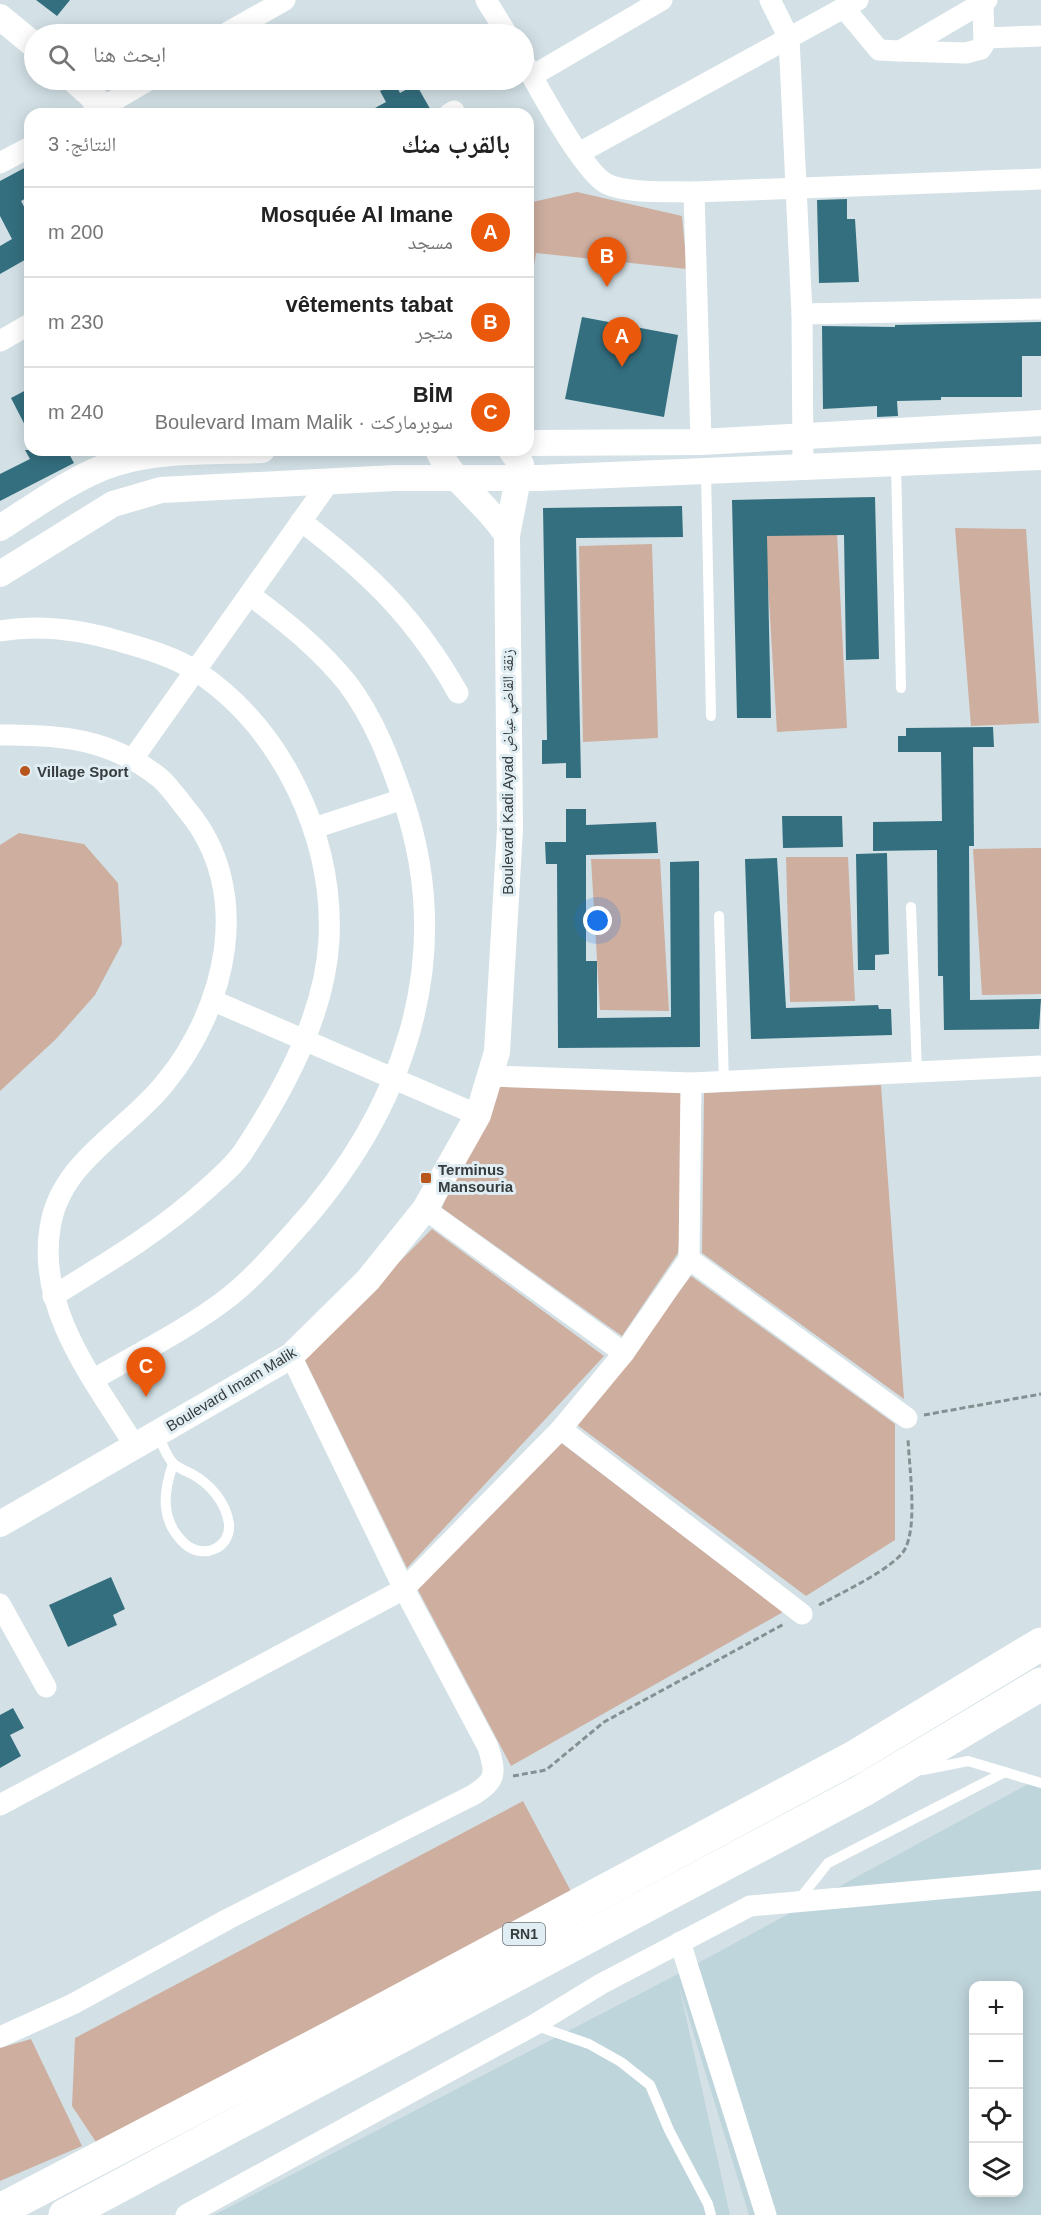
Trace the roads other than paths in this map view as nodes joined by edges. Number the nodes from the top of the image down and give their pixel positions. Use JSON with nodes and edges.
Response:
{"nodes":[{"id":1,"x":285,"y":0,"type":"edge"},
{"id":2,"x":486,"y":0,"type":"edge"},
{"id":3,"x":662,"y":0,"type":"edge"},
{"id":4,"x":770,"y":0,"type":"edge"},
{"id":5,"x":985,"y":1,"type":"edge"},
{"id":6,"x":851,"y":4,"type":"edge"},
{"id":7,"x":0,"y":17,"type":"edge"},
{"id":8,"x":243,"y":24,"type":"edge"},
{"id":9,"x":501,"y":24,"type":"edge"},
{"id":10,"x":1041,"y":36,"type":"edge"},
{"id":11,"x":24,"y":37,"type":"edge"},
{"id":12,"x":789,"y":38,"type":"junction"},
{"id":13,"x":984,"y":38,"type":"junction"},
{"id":14,"x":900,"y":51,"type":"junction"},
{"id":15,"x":534,"y":66,"type":"edge"},
{"id":16,"x":534,"y":79,"type":"edge"},
{"id":17,"x":83,"y":90,"type":"edge"},
{"id":18,"x":134,"y":90,"type":"edge"},
{"id":19,"x":98,"y":108,"type":"edge"},
{"id":20,"x":108,"y":108,"type":"edge"},
{"id":21,"x":24,"y":150,"type":"edge"},
{"id":22,"x":579,"y":153,"type":"junction"},
{"id":23,"x":0,"y":164,"type":"edge"},
{"id":24,"x":1041,"y":179,"type":"edge"},
{"id":25,"x":798,"y":190,"type":"junction"},
{"id":26,"x":694,"y":192,"type":"junction"},
{"id":27,"x":1041,"y":309,"type":"edge"},
{"id":28,"x":802,"y":314,"type":"junction"},
{"id":29,"x":24,"y":327,"type":"edge"},
{"id":30,"x":0,"y":341,"type":"edge"},
{"id":31,"x":1041,"y":423,"type":"edge"},
{"id":32,"x":802,"y":436,"type":"junction"},
{"id":33,"x":701,"y":442,"type":"junction"},
{"id":34,"x":534,"y":443,"type":"edge"},
{"id":35,"x":150,"y":456,"type":"edge"},
{"id":36,"x":442,"y":456,"type":"edge"},
{"id":37,"x":516,"y":456,"type":"edge"},
{"id":38,"x":1041,"y":457,"type":"edge"},
{"id":39,"x":896,"y":463,"type":"junction"},
{"id":40,"x":803,"y":467,"type":"junction"},
{"id":41,"x":706,"y":472,"type":"junction"},
{"id":42,"x":458,"y":478,"type":"junction"},
{"id":43,"x":518,"y":479,"type":"junction"},
{"id":44,"x":329,"y":482,"type":"junction"},
{"id":45,"x":302,"y":521,"type":"junction"},
{"id":46,"x":0,"y":528,"type":"edge"},
{"id":47,"x":507,"y":535,"type":"junction"},
{"id":48,"x":0,"y":574,"type":"edge"},
{"id":49,"x":250,"y":595,"type":"junction"},
{"id":50,"x":0,"y":631,"type":"edge"},
{"id":51,"x":195,"y":671,"type":"junction"},
{"id":52,"x":901,"y":688,"type":"dead end"},
{"id":53,"x":458,"y":693,"type":"dead end"},
{"id":54,"x":711,"y":716,"type":"dead end"},
{"id":55,"x":0,"y":735,"type":"edge"},
{"id":56,"x":132,"y":760,"type":"junction"},
{"id":57,"x":403,"y":799,"type":"junction"},
{"id":58,"x":314,"y":828,"type":"junction"},
{"id":59,"x":911,"y":907,"type":"dead end"},
{"id":60,"x":719,"y":916,"type":"dead end"},
{"id":61,"x":214,"y":1000,"type":"junction"},
{"id":62,"x":304,"y":1041,"type":"junction"},
{"id":63,"x":1041,"y":1066,"type":"edge"},
{"id":64,"x":917,"y":1072,"type":"junction"},
{"id":65,"x":490,"y":1076,"type":"junction"},
{"id":66,"x":394,"y":1081,"type":"junction"},
{"id":67,"x":724,"y":1082,"type":"junction"},
{"id":68,"x":692,"y":1083,"type":"junction"},
{"id":69,"x":478,"y":1115,"type":"junction"},
{"id":70,"x":424,"y":1209,"type":"junction"},
{"id":71,"x":689,"y":1260,"type":"junction"},
{"id":72,"x":53,"y":1296,"type":"junction"},
{"id":73,"x":624,"y":1353,"type":"junction"},
{"id":74,"x":291,"y":1356,"type":"junction"},
{"id":75,"x":94,"y":1379,"type":"junction"},
{"id":76,"x":907,"y":1418,"type":"dead end"},
{"id":77,"x":561,"y":1429,"type":"junction"},
{"id":78,"x":146,"y":1440,"type":"junction"},
{"id":79,"x":173,"y":1464,"type":"junction"},
{"id":80,"x":0,"y":1524,"type":"edge"},
{"id":81,"x":404,"y":1589,"type":"junction"},
{"id":82,"x":0,"y":1604,"type":"edge"},
{"id":83,"x":802,"y":1614,"type":"dead end"},
{"id":84,"x":1041,"y":1644,"type":"edge"},
{"id":85,"x":1041,"y":1684,"type":"edge"},
{"id":86,"x":46,"y":1687,"type":"dead end"},
{"id":87,"x":1005,"y":1772,"type":"junction"},
{"id":88,"x":1041,"y":1783,"type":"edge"},
{"id":89,"x":873,"y":1784,"type":"junction"},
{"id":90,"x":0,"y":1805,"type":"edge"},
{"id":91,"x":1041,"y":1880,"type":"edge"},
{"id":92,"x":796,"y":1902,"type":"junction"},
{"id":93,"x":680,"y":1942,"type":"junction"},
{"id":94,"x":534,"y":2025,"type":"junction"},
{"id":95,"x":3,"y":2029,"type":"edge"},
{"id":96,"x":111,"y":2152,"type":"junction"},
{"id":97,"x":0,"y":2189,"type":"edge"},
{"id":98,"x":0,"y":2210,"type":"edge"},
{"id":99,"x":70,"y":2214,"type":"edge"},
{"id":100,"x":186,"y":2215,"type":"edge"},
{"id":101,"x":711,"y":2215,"type":"edge"},
{"id":102,"x":766,"y":2215,"type":"edge"}],
"edges":[{"from":1,"to":8,"type":"street"},
{"from":2,"to":9,"type":"street"},
{"from":3,"to":15,"type":"street"},
{"from":4,"to":12,"type":"street"},
{"from":5,"to":13,"type":"street"},
{"from":5,"to":14,"type":"street"},
{"from":6,"to":12,"type":"street"},
{"from":6,"to":14,"type":"street"},
{"from":7,"to":11,"type":"street"},
{"from":10,"to":13,"type":"street"},
{"from":12,"to":22,"type":"street"},
{"from":12,"to":25,"type":"street"},
{"from":13,"to":14,"type":"street"},
{"from":16,"to":22,"type":"street"},
{"from":17,"to":19,"type":"street"},
{"from":18,"to":20,"type":"street"},
{"from":21,"to":23,"type":"street"},
{"from":22,"to":26,"type":"street"},
{"from":24,"to":25,"type":"street"},
{"from":25,"to":26,"type":"street"},
{"from":25,"to":28,"type":"street"},
{"from":26,"to":33,"type":"street"},
{"from":27,"to":28,"type":"street"},
{"from":28,"to":32,"type":"street"},
{"from":29,"to":30,"type":"street"},
{"from":31,"to":32,"type":"street"},
{"from":32,"to":33,"type":"street"},
{"from":32,"to":40,"type":"street"},
{"from":33,"to":34,"type":"street"},
{"from":35,"to":46,"type":"street"},
{"from":36,"to":42,"type":"street"},
{"from":37,"to":43,"type":"street"},
{"from":38,"to":39,"type":"street"},
{"from":39,"to":40,"type":"street"},
{"from":39,"to":52,"type":"lane"},
{"from":40,"to":41,"type":"street"},
{"from":41,"to":43,"type":"street"},
{"from":41,"to":54,"type":"lane"},
{"from":42,"to":43,"type":"street"},
{"from":42,"to":44,"type":"street"},
{"from":42,"to":47,"type":"street"},
{"from":43,"to":47,"type":"street","name":"Boulevard Kadi Ayad زنقة القاضي عياض"},
{"from":44,"to":45,"type":"street"},
{"from":44,"to":48,"type":"street"},
{"from":45,"to":49,"type":"street"},
{"from":45,"to":53,"type":"street"},
{"from":47,"to":65,"type":"street","name":"Boulevard Kadi Ayad زنقة القاضي عياض"},
{"from":49,"to":51,"type":"street"},
{"from":49,"to":57,"type":"street"},
{"from":50,"to":51,"type":"street"},
{"from":51,"to":56,"type":"street"},
{"from":51,"to":58,"type":"street"},
{"from":55,"to":56,"type":"street"},
{"from":56,"to":61,"type":"street"},
{"from":57,"to":58,"type":"street"},
{"from":57,"to":66,"type":"street"},
{"from":58,"to":62,"type":"street"},
{"from":59,"to":64,"type":"lane"},
{"from":60,"to":67,"type":"lane"},
{"from":61,"to":62,"type":"street"},
{"from":61,"to":72,"type":"street"},
{"from":62,"to":66,"type":"street"},
{"from":62,"to":72,"type":"street"},
{"from":63,"to":64,"type":"street"},
{"from":64,"to":67,"type":"street"},
{"from":65,"to":68,"type":"street"},
{"from":65,"to":69,"type":"street","name":"Boulevard Kadi Ayad زنقة القاضي عياض"},
{"from":66,"to":69,"type":"street"},
{"from":66,"to":75,"type":"street"},
{"from":67,"to":68,"type":"street"},
{"from":68,"to":71,"type":"street"},
{"from":69,"to":70,"type":"street","name":"Boulevard Imam Malik"},
{"from":70,"to":73,"type":"street"},
{"from":70,"to":74,"type":"street","name":"Boulevard Imam Malik"},
{"from":71,"to":73,"type":"street"},
{"from":71,"to":76,"type":"street"},
{"from":72,"to":75,"type":"street"},
{"from":73,"to":77,"type":"street"},
{"from":74,"to":78,"type":"street","name":"Boulevard Imam Malik"},
{"from":74,"to":81,"type":"street"},
{"from":75,"to":78,"type":"street"},
{"from":77,"to":81,"type":"street"},
{"from":77,"to":83,"type":"street"},
{"from":78,"to":79,"type":"lane"},
{"from":78,"to":80,"type":"street","name":"Boulevard Imam Malik"},
{"from":79,"to":79,"type":"lane"},
{"from":81,"to":90,"type":"street"},
{"from":81,"to":95,"type":"street"},
{"from":82,"to":86,"type":"street"},
{"from":84,"to":96,"type":"highway","number":"RN1"},
{"from":85,"to":89,"type":"highway","number":"RN1"},
{"from":87,"to":88,"type":"lane"},
{"from":87,"to":89,"type":"lane"},
{"from":87,"to":92,"type":"lane"},
{"from":89,"to":99,"type":"highway","number":"RN1"},
{"from":91,"to":92,"type":"street"},
{"from":92,"to":93,"type":"street"},
{"from":93,"to":94,"type":"street"},
{"from":93,"to":102,"type":"street"},
{"from":94,"to":100,"type":"street"},
{"from":94,"to":101,"type":"lane"},
{"from":96,"to":97,"type":"highway"},
{"from":96,"to":98,"type":"highway","number":"RN1"}]}
